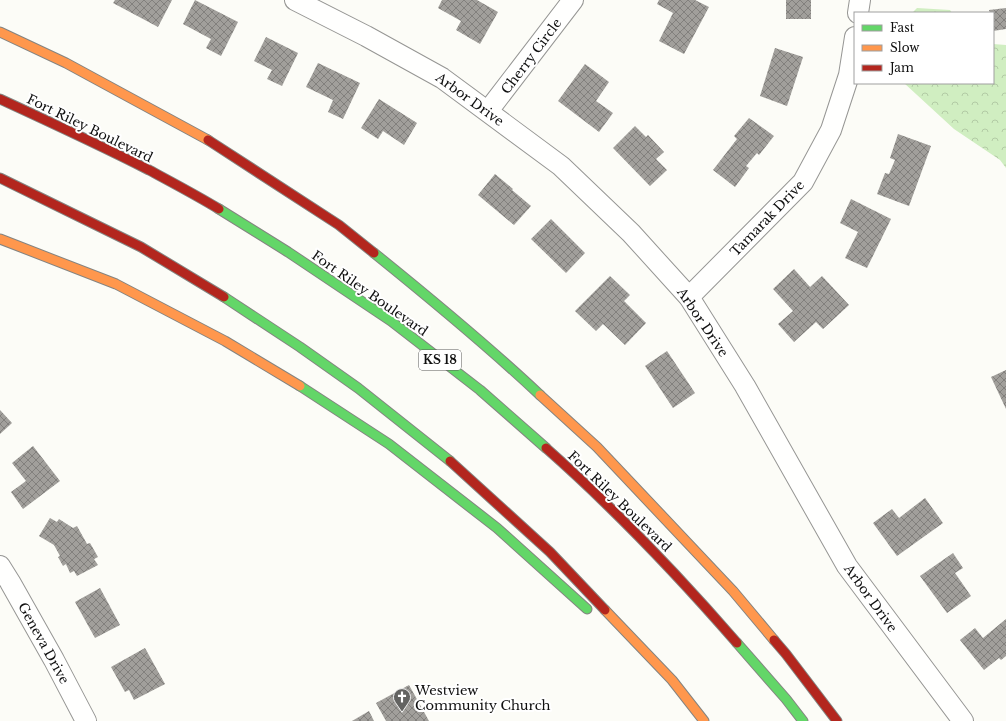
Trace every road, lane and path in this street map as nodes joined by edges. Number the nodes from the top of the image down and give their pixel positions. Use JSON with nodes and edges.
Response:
{"nodes":[{"id":1,"x":295,"y":0,"type":"edge"},
{"id":2,"x":573,"y":0,"type":"edge"},
{"id":3,"x":860,"y":0,"type":"edge"},
{"id":4,"x":858,"y":12,"type":"edge"},
{"id":5,"x":0,"y":32,"type":"edge"},
{"id":6,"x":854,"y":43,"type":"edge"},
{"id":7,"x":0,"y":99,"type":"edge"},
{"id":8,"x":488,"y":111,"type":"junction"},
{"id":9,"x":0,"y":178,"type":"edge"},
{"id":10,"x":0,"y":239,"type":"edge"},
{"id":11,"x":689,"y":297,"type":"junction"},
{"id":12,"x":0,"y":566,"type":"edge"},
{"id":13,"x":593,"y":614,"type":"dead end"},
{"id":14,"x":612,"y":630,"type":"dead end"},
{"id":15,"x":672,"y":680,"type":"junction"},
{"id":16,"x":86,"y":721,"type":"edge"},
{"id":17,"x":704,"y":721,"type":"edge"},
{"id":18,"x":803,"y":721,"type":"edge"},
{"id":19,"x":837,"y":721,"type":"edge"},
{"id":20,"x":963,"y":721,"type":"edge"}],
"edges":[{"from":1,"to":8,"type":"street","name":"Arbor Drive"},
{"from":2,"to":8,"type":"street","name":"Cherry Circle"},
{"from":3,"to":4,"type":"street"},
{"from":5,"to":19,"type":"highway"},
{"from":6,"to":11,"type":"street","name":"Tamarak Drive"},
{"from":7,"to":18,"type":"highway","name":"Fort Riley Boulevard","number":"KS 18"},
{"from":8,"to":11,"type":"street","name":"Arbor Drive"},
{"from":9,"to":15,"type":"highway"},
{"from":10,"to":13,"type":"highway"},
{"from":11,"to":20,"type":"street","name":"Arbor Drive"},
{"from":12,"to":16,"type":"street","name":"Geneva Drive"},
{"from":14,"to":15,"type":"highway"},
{"from":15,"to":17,"type":"highway"}]}
